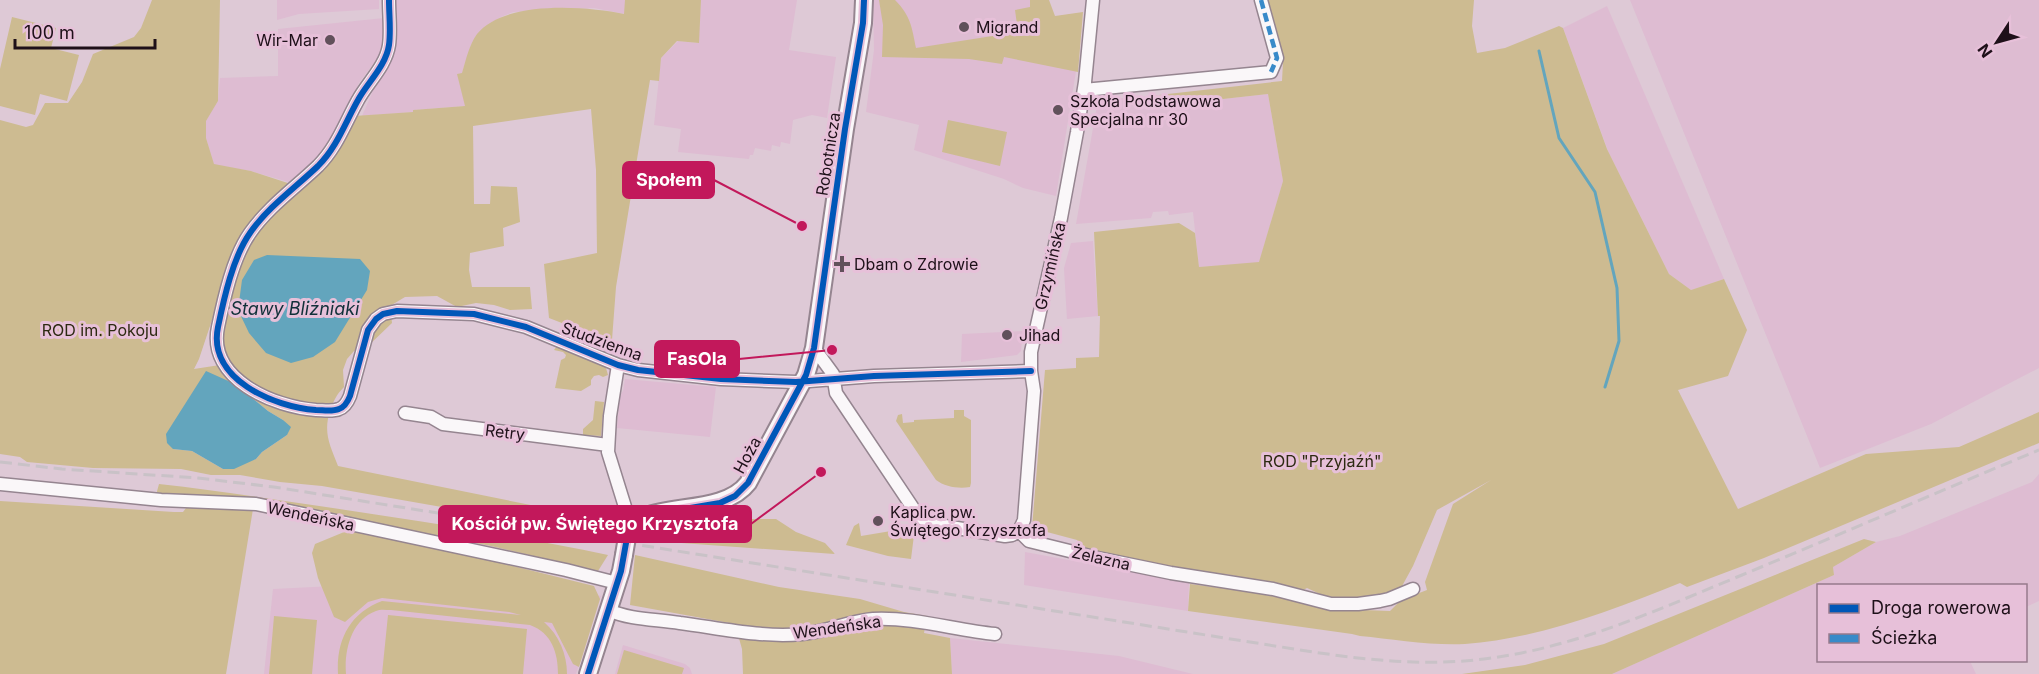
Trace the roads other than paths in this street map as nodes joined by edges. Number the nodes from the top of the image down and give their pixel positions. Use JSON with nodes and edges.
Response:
{"nodes":[{"id":1,"x":388,"y":0,"type":"edge"},
{"id":2,"x":864,"y":0,"type":"edge"},
{"id":3,"x":1093,"y":0,"type":"edge"},
{"id":4,"x":1262,"y":0,"type":"edge"},
{"id":5,"x":1084,"y":90,"type":"junction"},
{"id":6,"x":814,"y":348,"type":"junction"},
{"id":7,"x":618,"y":365,"type":"junction"},
{"id":8,"x":1031,"y":371,"type":"junction"},
{"id":9,"x":834,"y":379,"type":"junction"},
{"id":10,"x":803,"y":382,"type":"junction"},
{"id":11,"x":405,"y":413,"type":"dead end"},
{"id":12,"x":608,"y":445,"type":"junction"},
{"id":13,"x":0,"y":484,"type":"edge"},
{"id":14,"x":634,"y":522,"type":"junction"},
{"id":15,"x":1019,"y":531,"type":"junction"},
{"id":16,"x":617,"y":583,"type":"junction"},
{"id":17,"x":1413,"y":589,"type":"dead end"},
{"id":18,"x":608,"y":610,"type":"junction"},
{"id":19,"x":995,"y":634,"type":"dead end"},
{"id":20,"x":588,"y":674,"type":"edge"}],
"edges":[{"from":1,"to":7,"type":"street","name":"Studzienna"},
{"from":2,"to":6,"type":"street","name":"Robotnicza"},
{"from":3,"to":5,"type":"street","name":"Grzymińska"},
{"from":4,"to":5,"type":"street"},
{"from":5,"to":8,"type":"street","name":"Grzymińska"},
{"from":6,"to":9,"type":"street"},
{"from":6,"to":10,"type":"street","name":"Robotnicza"},
{"from":7,"to":10,"type":"street","name":"Studzienna"},
{"from":7,"to":12,"type":"street"},
{"from":8,"to":9,"type":"street","name":"Studzienna"},
{"from":8,"to":15,"type":"street","name":"Grzymińska"},
{"from":9,"to":10,"type":"street","name":"Studzienna"},
{"from":9,"to":15,"type":"street"},
{"from":10,"to":14,"type":"street","name":"Hoża"},
{"from":11,"to":12,"type":"street","name":"Retry"},
{"from":12,"to":14,"type":"street"},
{"from":13,"to":16,"type":"street","name":"Wendeńska"},
{"from":14,"to":16,"type":"street","bridge":true},
{"from":15,"to":17,"type":"street","name":"Żelazna"},
{"from":16,"to":18,"type":"street"},
{"from":18,"to":19,"type":"street","name":"Wendeńska"},
{"from":18,"to":20,"type":"street"}]}
